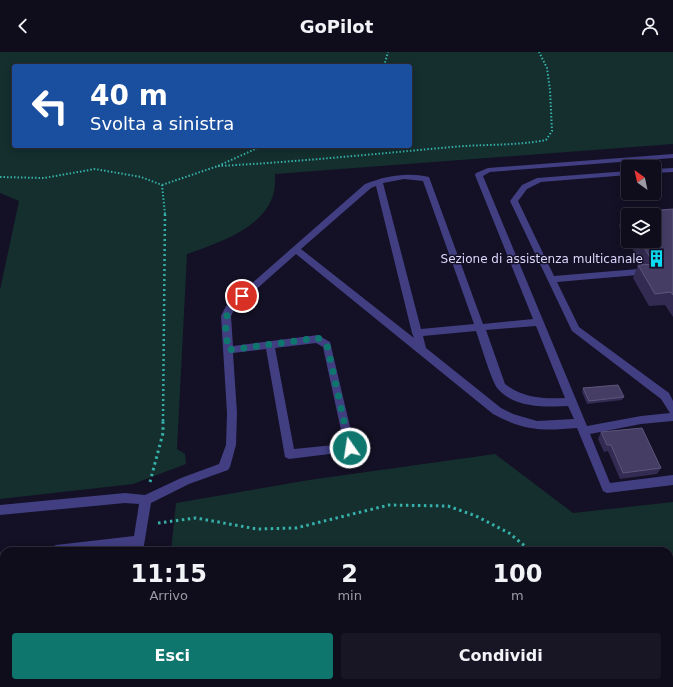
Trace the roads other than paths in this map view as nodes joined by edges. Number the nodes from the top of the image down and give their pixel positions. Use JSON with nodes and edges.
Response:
{"nodes":[{"id":1,"x":673,"y":156,"type":"edge"},
{"id":2,"x":661,"y":171,"type":"edge"},
{"id":3,"x":672,"y":171,"type":"edge"},
{"id":4,"x":621,"y":174,"type":"edge"},
{"id":5,"x":379,"y":181,"type":"junction"},
{"id":6,"x":296,"y":249,"type":"junction"},
{"id":7,"x":638,"y":272,"type":"edge"},
{"id":8,"x":552,"y":280,"type":"junction"},
{"id":9,"x":539,"y":322,"type":"junction"},
{"id":10,"x":480,"y":327,"type":"junction"},
{"id":11,"x":417,"y":333,"type":"junction"},
{"id":12,"x":270,"y":345,"type":"junction"},
{"id":13,"x":420,"y":349,"type":"junction"},
{"id":14,"x":228,"y":350,"type":"junction"},
{"id":15,"x":572,"y":402,"type":"junction"},
{"id":16,"x":673,"y":410,"type":"edge"},
{"id":17,"x":673,"y":416,"type":"edge"},
{"id":18,"x":582,"y":427,"type":"junction"},
{"id":19,"x":673,"y":480,"type":"edge"},
{"id":20,"x":146,"y":500,"type":"junction"},
{"id":21,"x":0,"y":510,"type":"edge"},
{"id":22,"x":138,"y":546,"type":"edge"},
{"id":23,"x":122,"y":547,"type":"edge"}],
"edges":[{"from":1,"to":9,"type":"street"},
{"from":2,"to":3,"type":"street"},
{"from":4,"to":8,"type":"street"},
{"from":5,"to":6,"type":"street"},
{"from":5,"to":10,"type":"street"},
{"from":5,"to":11,"type":"street"},
{"from":6,"to":13,"type":"street"},
{"from":6,"to":14,"type":"street"},
{"from":7,"to":8,"type":"street"},
{"from":8,"to":16,"type":"street"},
{"from":9,"to":10,"type":"street"},
{"from":9,"to":15,"type":"street"},
{"from":10,"to":11,"type":"street"},
{"from":10,"to":15,"type":"street"},
{"from":11,"to":13,"type":"street"},
{"from":12,"to":12,"type":"street"},
{"from":12,"to":14,"type":"street"},
{"from":13,"to":18,"type":"street"},
{"from":14,"to":20,"type":"street"},
{"from":15,"to":18,"type":"street"},
{"from":17,"to":18,"type":"street"},
{"from":18,"to":19,"type":"street"},
{"from":20,"to":21,"type":"street"},
{"from":20,"to":22,"type":"street"},
{"from":22,"to":23,"type":"street"}]}
